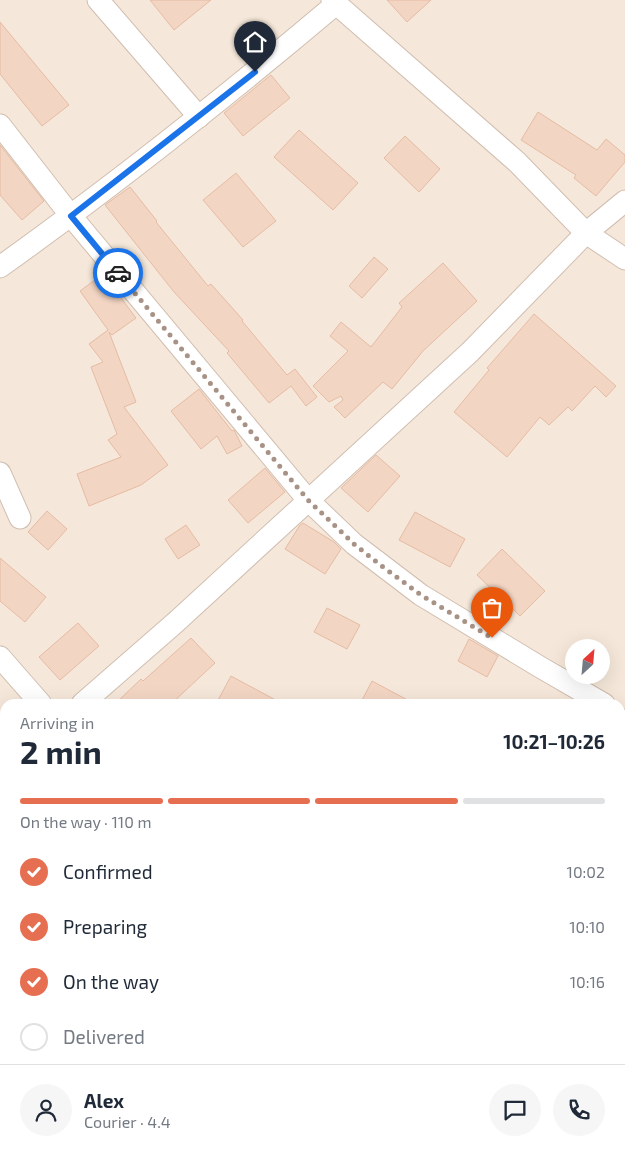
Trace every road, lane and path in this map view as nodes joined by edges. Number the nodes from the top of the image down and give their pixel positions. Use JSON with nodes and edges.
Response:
{"nodes":[{"id":1,"x":98,"y":0,"type":"edge"},
{"id":2,"x":334,"y":2,"type":"edge"},
{"id":3,"x":199,"y":117,"type":"junction"},
{"id":4,"x":0,"y":125,"type":"edge"},
{"id":5,"x":625,"y":201,"type":"edge"},
{"id":6,"x":71,"y":216,"type":"junction"},
{"id":7,"x":586,"y":233,"type":"junction"},
{"id":8,"x":625,"y":259,"type":"edge"},
{"id":9,"x":0,"y":267,"type":"edge"},
{"id":10,"x":0,"y":473,"type":"edge"},
{"id":11,"x":308,"y":500,"type":"junction"},
{"id":12,"x":20,"y":518,"type":"dead end"},
{"id":13,"x":0,"y":657,"type":"edge"},
{"id":14,"x":37,"y":699,"type":"edge"},
{"id":15,"x":88,"y":699,"type":"edge"},
{"id":16,"x":595,"y":699,"type":"edge"}],
"edges":[{"from":1,"to":3,"type":"street"},
{"from":2,"to":3,"type":"street"},
{"from":2,"to":7,"type":"street"},
{"from":3,"to":6,"type":"street"},
{"from":4,"to":6,"type":"street"},
{"from":5,"to":7,"type":"street"},
{"from":6,"to":9,"type":"street"},
{"from":6,"to":11,"type":"street"},
{"from":7,"to":8,"type":"street"},
{"from":7,"to":11,"type":"street"},
{"from":10,"to":12,"type":"street"},
{"from":11,"to":15,"type":"street"},
{"from":11,"to":16,"type":"street"},
{"from":13,"to":14,"type":"street"}]}
